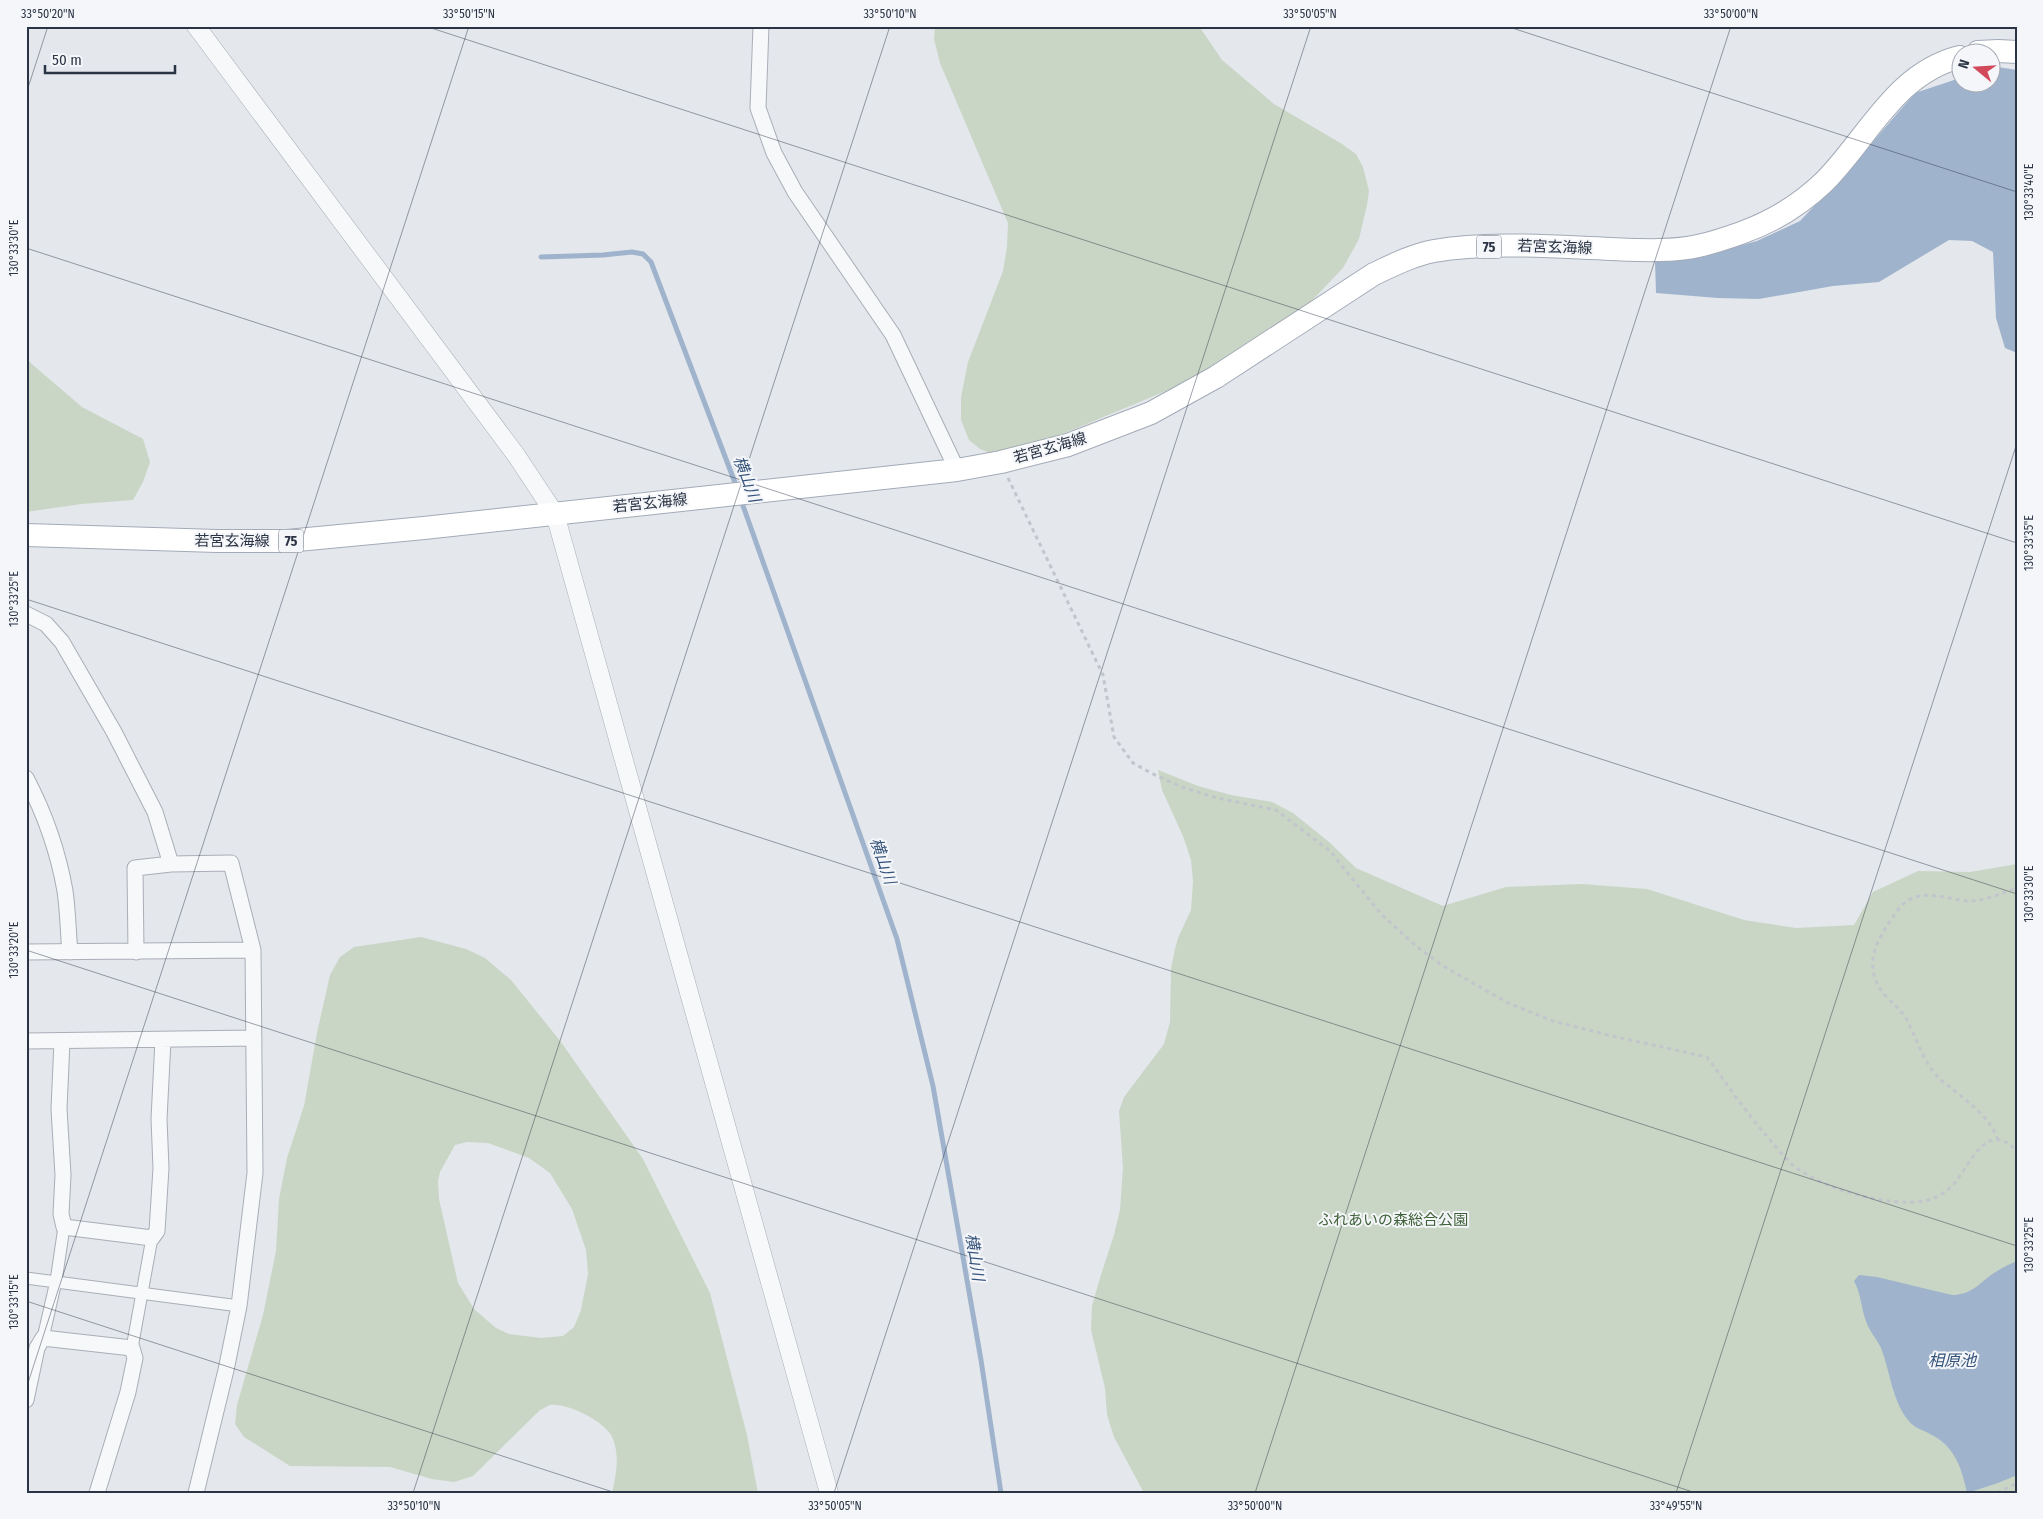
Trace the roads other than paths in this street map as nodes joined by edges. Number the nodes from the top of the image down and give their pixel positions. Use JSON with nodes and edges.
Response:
{"nodes":[{"id":1,"x":196,"y":26,"type":"edge"},
{"id":2,"x":761,"y":26,"type":"edge"},
{"id":3,"x":2000,"y":51,"type":"edge"},
{"id":4,"x":2017,"y":52,"type":"edge"},
{"id":5,"x":1950,"y":60,"type":"edge"},
{"id":6,"x":957,"y":470,"type":"junction"},
{"id":7,"x":555,"y":514,"type":"junction"},
{"id":8,"x":26,"y":535,"type":"edge"},
{"id":9,"x":26,"y":614,"type":"edge"},
{"id":10,"x":26,"y":778,"type":"edge"},
{"id":11,"x":172,"y":864,"type":"junction"},
{"id":12,"x":253,"y":950,"type":"junction"},
{"id":13,"x":26,"y":952,"type":"edge"},
{"id":14,"x":70,"y":952,"type":"junction"},
{"id":15,"x":136,"y":952,"type":"junction"},
{"id":16,"x":254,"y":1038,"type":"junction"},
{"id":17,"x":163,"y":1040,"type":"junction"},
{"id":18,"x":26,"y":1041,"type":"edge"},
{"id":19,"x":62,"y":1041,"type":"junction"},
{"id":20,"x":64,"y":1227,"type":"junction"},
{"id":21,"x":152,"y":1238,"type":"junction"},
{"id":22,"x":26,"y":1278,"type":"edge"},
{"id":23,"x":56,"y":1281,"type":"junction"},
{"id":24,"x":142,"y":1293,"type":"junction"},
{"id":25,"x":239,"y":1306,"type":"junction"},
{"id":26,"x":43,"y":1338,"type":"junction"},
{"id":27,"x":132,"y":1348,"type":"junction"},
{"id":28,"x":26,"y":1400,"type":"edge"},
{"id":29,"x":97,"y":1493,"type":"edge"},
{"id":30,"x":196,"y":1493,"type":"edge"},
{"id":31,"x":829,"y":1493,"type":"edge"}],
"edges":[{"from":1,"to":7,"type":"street"},
{"from":2,"to":6,"type":"street"},
{"from":3,"to":4,"type":"main road"},
{"from":5,"to":6,"type":"main road","name":"若宮玄海線","number":"75"},
{"from":6,"to":7,"type":"main road","name":"若宮玄海線","number":"75"},
{"from":7,"to":8,"type":"main road","name":"若宮玄海線","number":"75"},
{"from":7,"to":31,"type":"street"},
{"from":9,"to":11,"type":"street"},
{"from":10,"to":14,"type":"street"},
{"from":11,"to":12,"type":"street"},
{"from":11,"to":15,"type":"street"},
{"from":12,"to":15,"type":"street"},
{"from":12,"to":16,"type":"street"},
{"from":13,"to":14,"type":"street"},
{"from":14,"to":15,"type":"street"},
{"from":16,"to":17,"type":"street"},
{"from":16,"to":25,"type":"street"},
{"from":17,"to":19,"type":"street"},
{"from":17,"to":21,"type":"street"},
{"from":18,"to":19,"type":"street"},
{"from":19,"to":20,"type":"street"},
{"from":20,"to":21,"type":"street"},
{"from":20,"to":23,"type":"street"},
{"from":21,"to":24,"type":"street"},
{"from":22,"to":23,"type":"street"},
{"from":23,"to":24,"type":"street"},
{"from":23,"to":26,"type":"street"},
{"from":24,"to":25,"type":"street"},
{"from":24,"to":27,"type":"street"},
{"from":25,"to":30,"type":"street"},
{"from":26,"to":27,"type":"street"},
{"from":26,"to":28,"type":"street"},
{"from":27,"to":29,"type":"street"}]}
